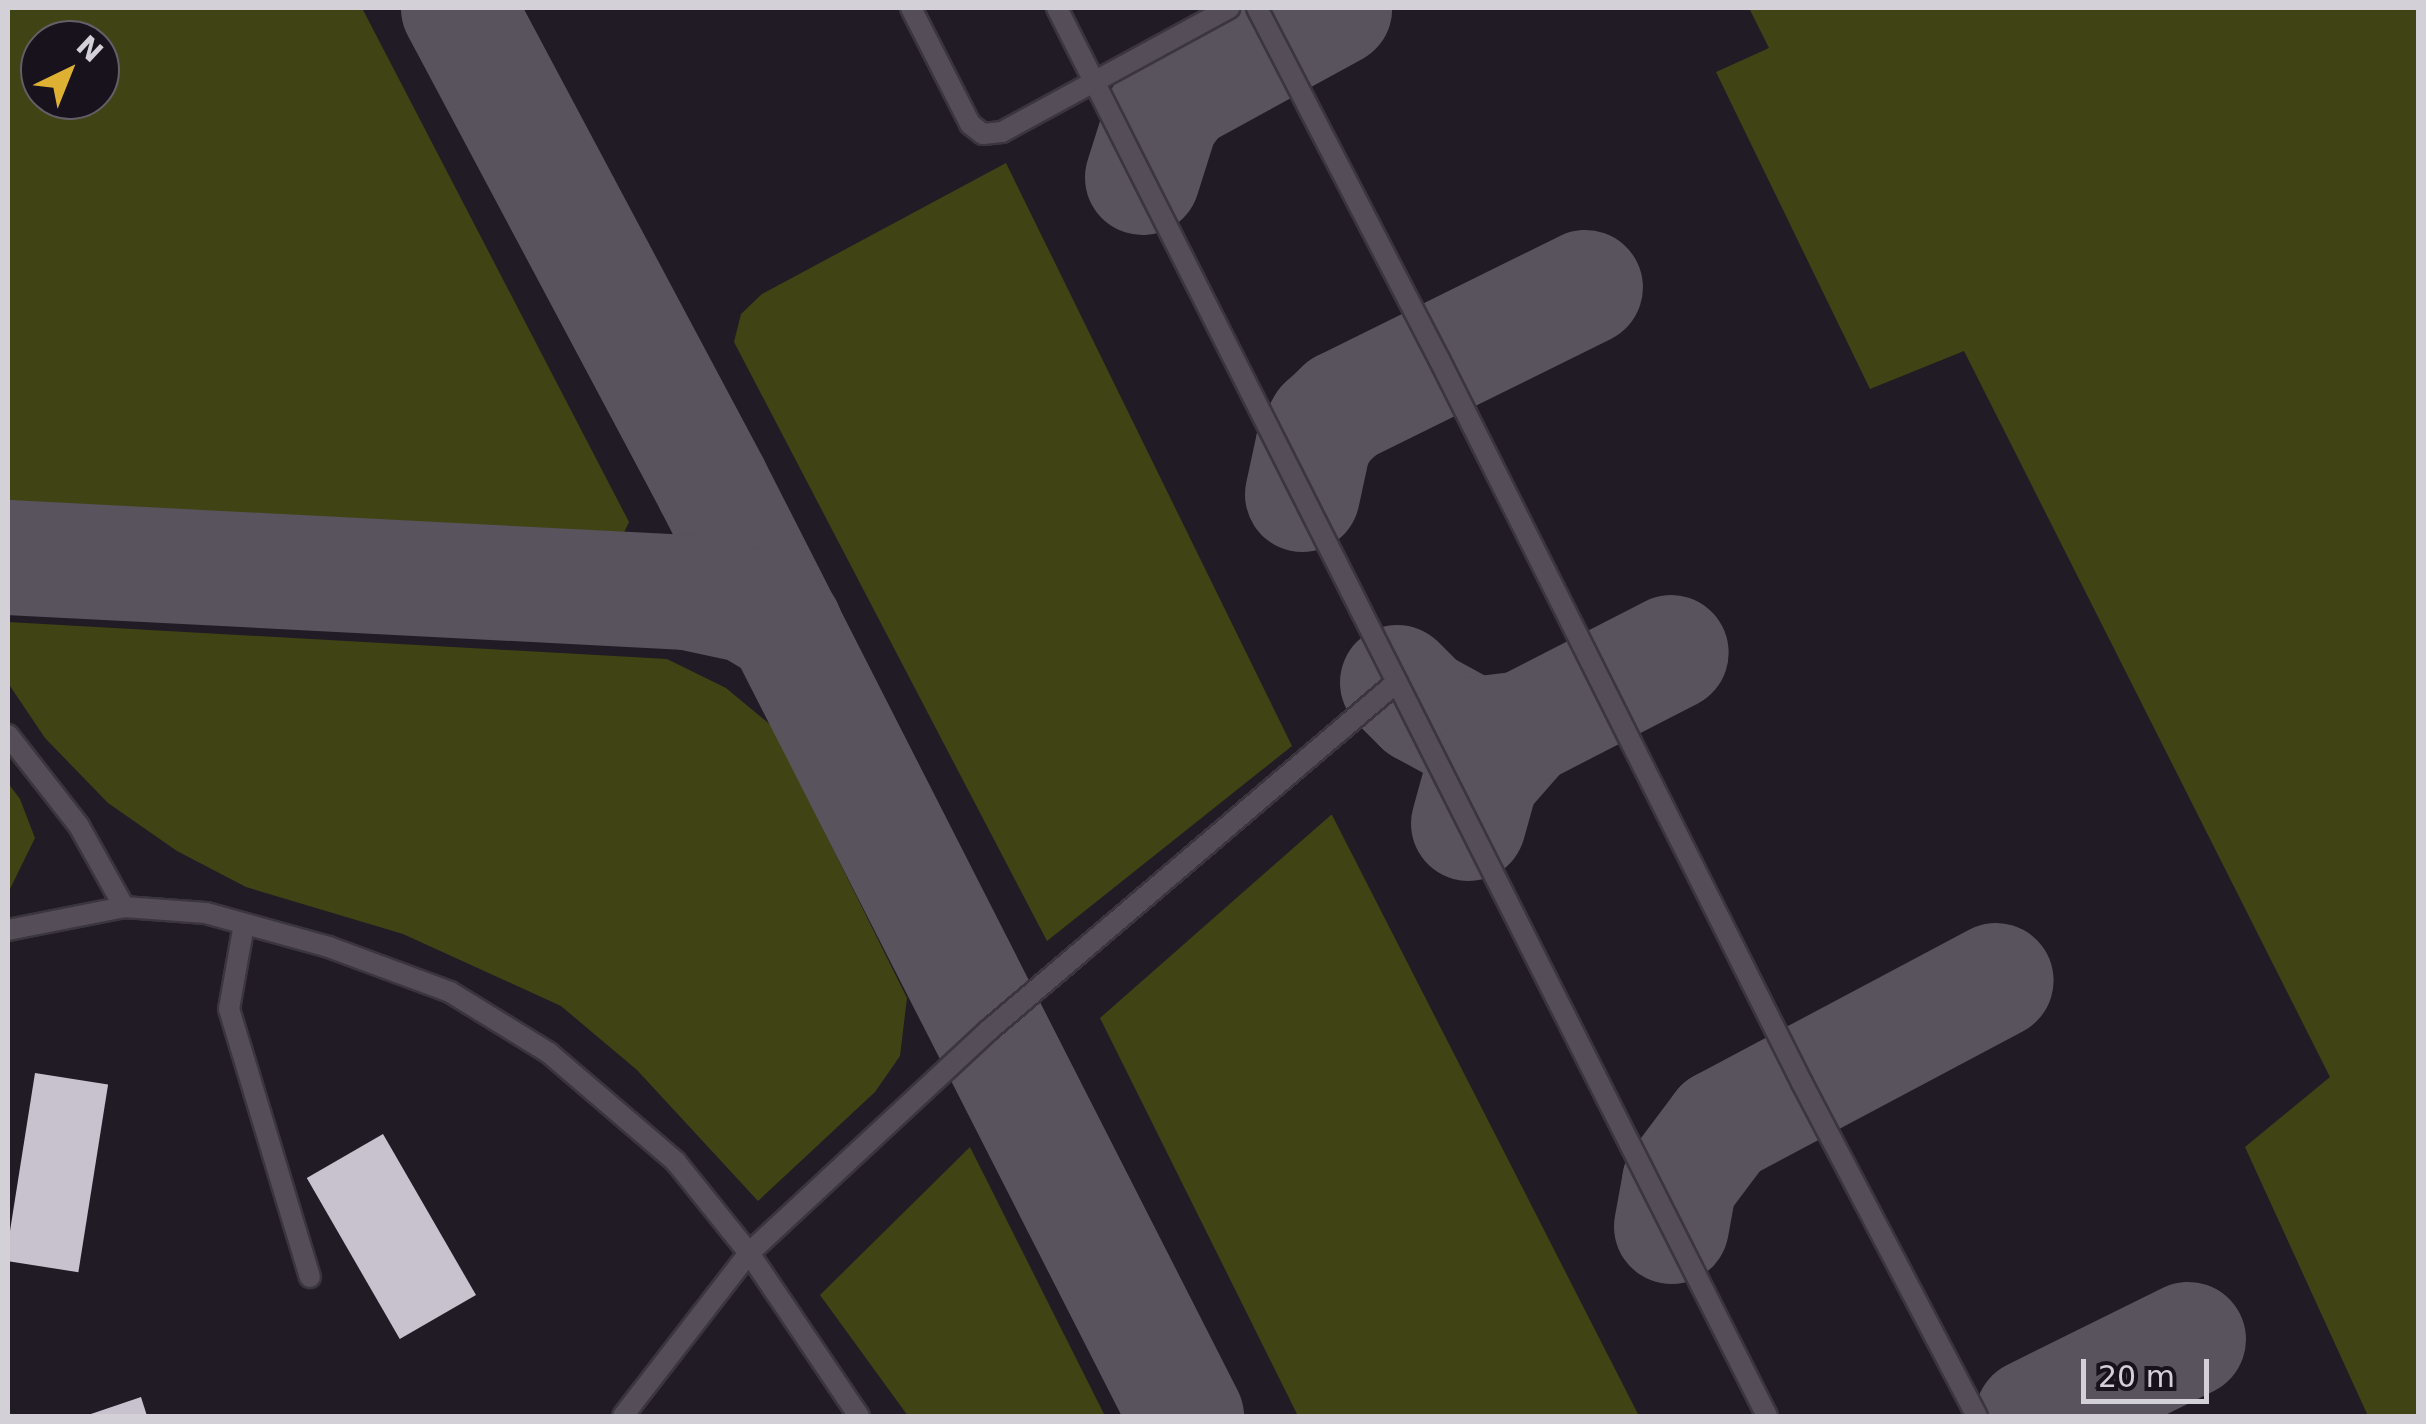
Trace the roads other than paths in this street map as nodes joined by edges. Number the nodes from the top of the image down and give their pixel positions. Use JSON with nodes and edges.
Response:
{"nodes":[{"id":1,"x":911,"y":8,"type":"edge"},
{"id":2,"x":1057,"y":8,"type":"edge"},
{"id":3,"x":1229,"y":8,"type":"edge"},
{"id":4,"x":1257,"y":8,"type":"edge"},
{"id":5,"x":1094,"y":82,"type":"junction"},
{"id":6,"x":1396,"y":682,"type":"junction"},
{"id":7,"x":8,"y":735,"type":"edge"},
{"id":8,"x":124,"y":907,"type":"junction"},
{"id":9,"x":244,"y":924,"type":"junction"},
{"id":10,"x":8,"y":930,"type":"edge"},
{"id":11,"x":748,"y":1252,"type":"junction"},
{"id":12,"x":310,"y":1277,"type":"dead end"},
{"id":13,"x":622,"y":1416,"type":"edge"},
{"id":14,"x":859,"y":1416,"type":"edge"},
{"id":15,"x":1767,"y":1416,"type":"edge"},
{"id":16,"x":1977,"y":1416,"type":"edge"}],
"edges":[{"from":1,"to":5,"type":"lane"},
{"from":2,"to":5,"type":"lane"},
{"from":3,"to":5,"type":"lane"},
{"from":4,"to":16,"type":"lane"},
{"from":5,"to":6,"type":"lane"},
{"from":6,"to":11,"type":"lane"},
{"from":6,"to":15,"type":"lane"},
{"from":7,"to":8,"type":"lane"},
{"from":8,"to":9,"type":"lane"},
{"from":8,"to":10,"type":"lane"},
{"from":9,"to":11,"type":"lane"},
{"from":9,"to":12,"type":"lane"},
{"from":11,"to":13,"type":"lane"},
{"from":11,"to":14,"type":"lane"}]}
